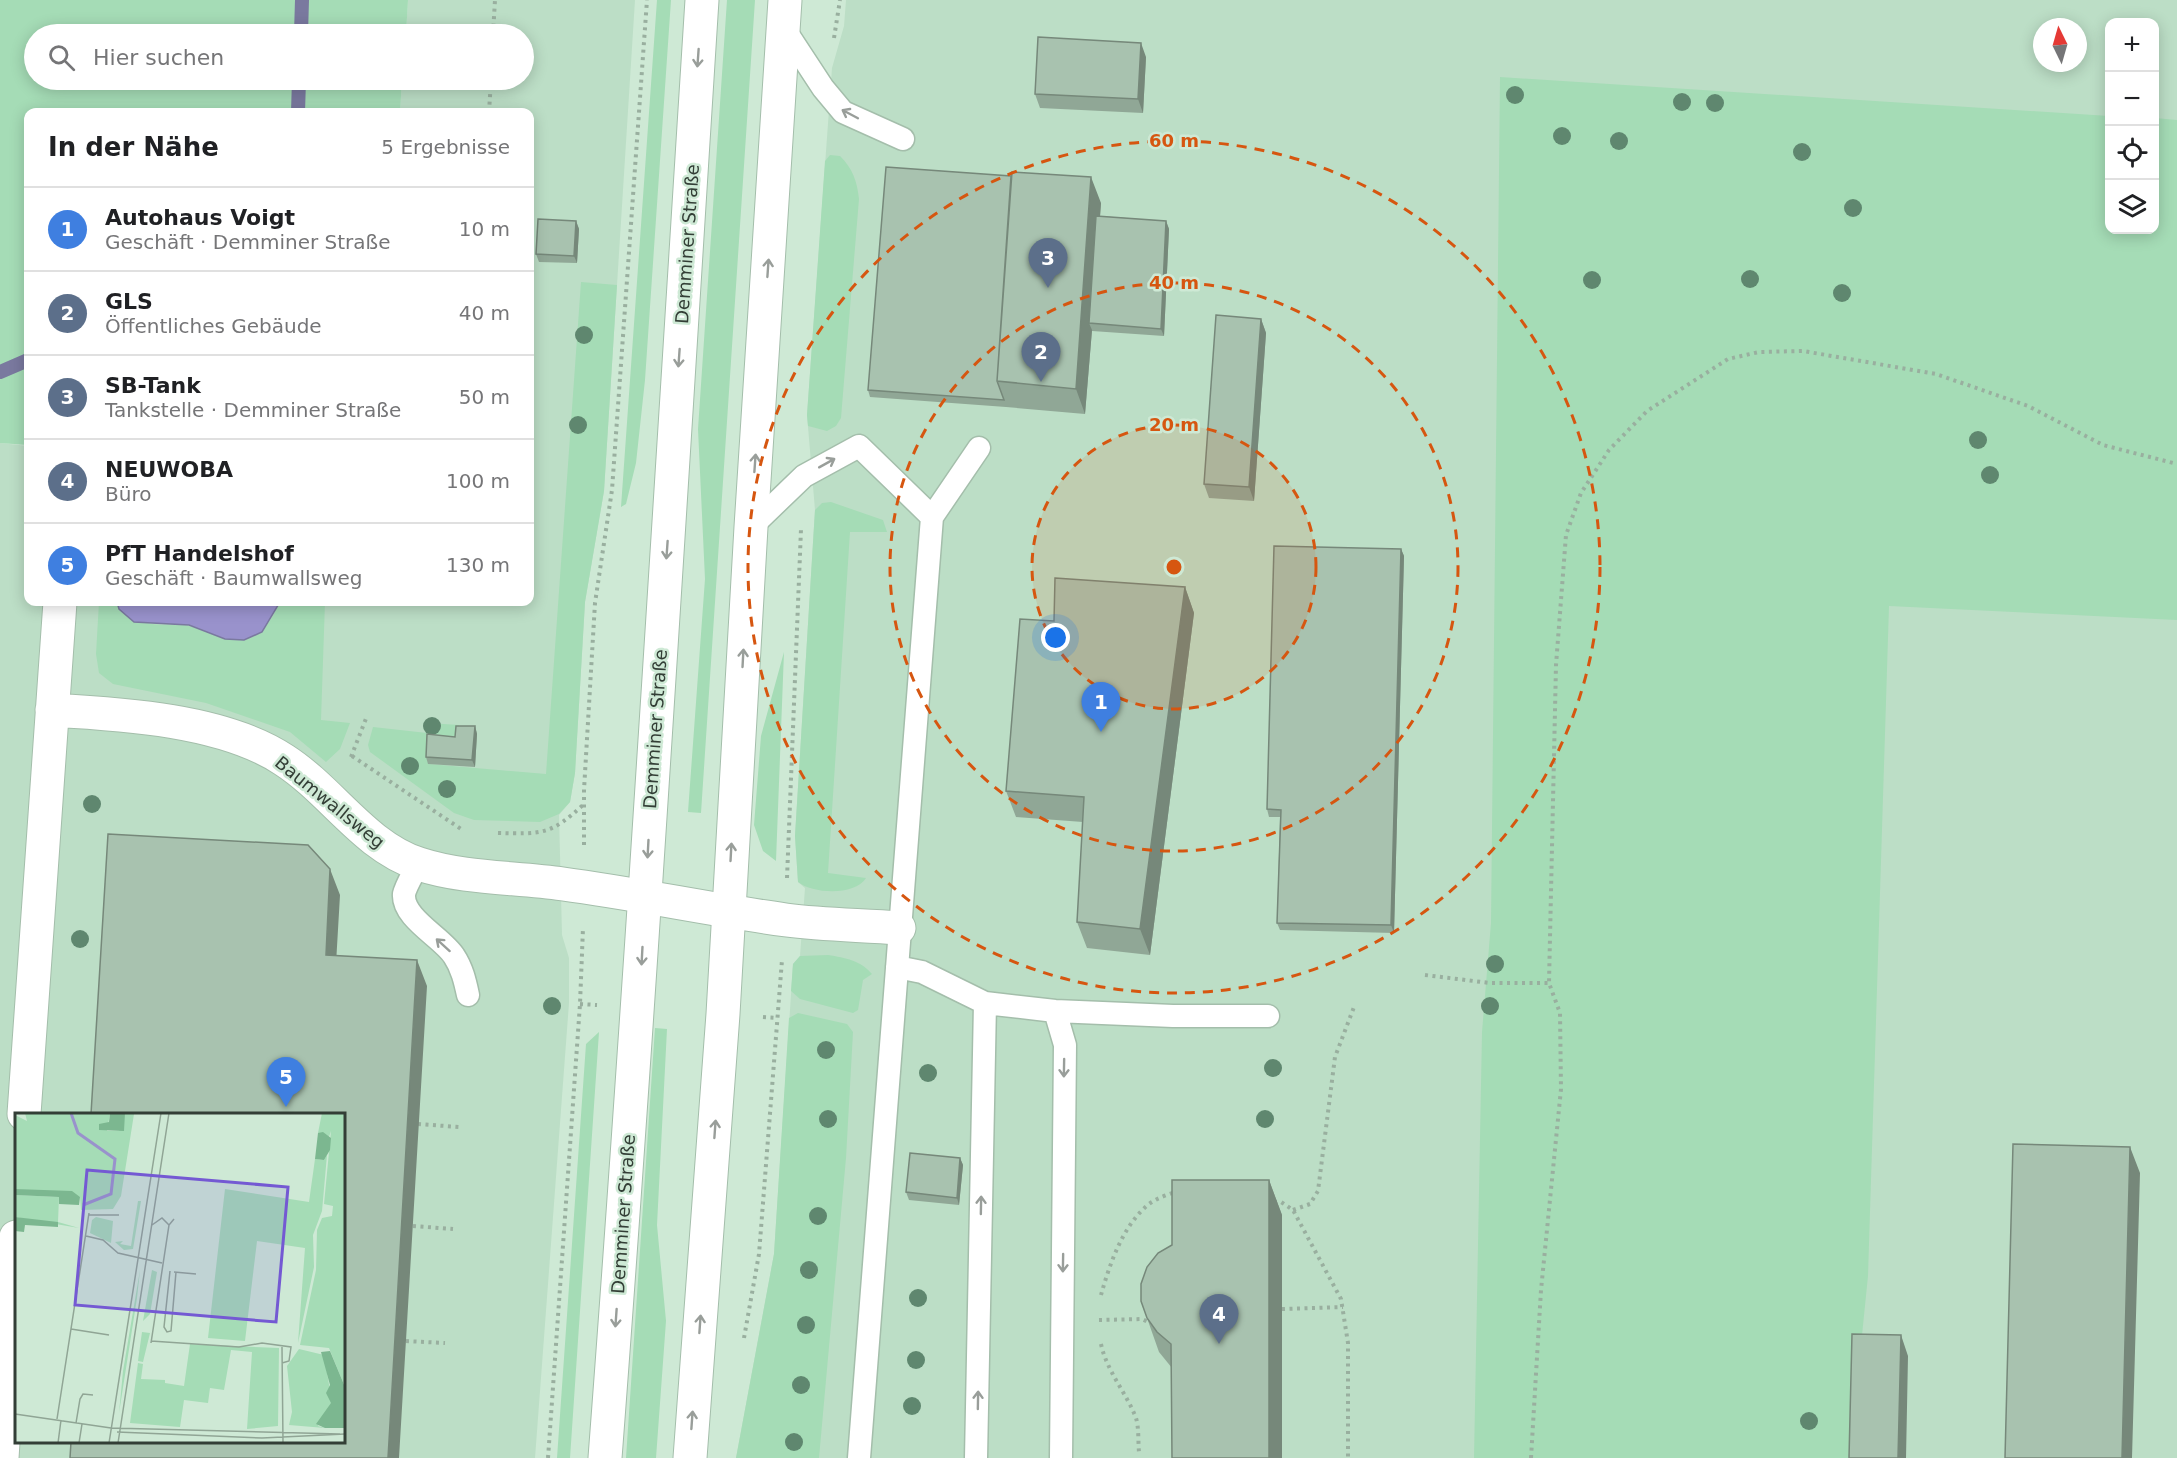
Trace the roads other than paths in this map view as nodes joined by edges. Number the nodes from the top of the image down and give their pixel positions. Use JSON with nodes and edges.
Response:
{"nodes":[{"id":1,"x":702,"y":0,"type":"edge"},
{"id":2,"x":784,"y":14,"type":"edge"},
{"id":3,"x":903,"y":139,"type":"dead end"},
{"id":4,"x":979,"y":448,"type":"dead end"},
{"id":5,"x":932,"y":517,"type":"junction"},
{"id":6,"x":751,"y":527,"type":"junction"},
{"id":7,"x":60,"y":606,"type":"edge"},
{"id":8,"x":52,"y":710,"type":"junction"},
{"id":9,"x":418,"y":864,"type":"junction"},
{"id":10,"x":645,"y":897,"type":"junction"},
{"id":11,"x":728,"y":911,"type":"junction"},
{"id":12,"x":899,"y":928,"type":"junction"},
{"id":13,"x":897,"y":968,"type":"junction"},
{"id":14,"x":468,"y":995,"type":"dead end"},
{"id":15,"x":985,"y":1003,"type":"junction"},
{"id":16,"x":1055,"y":1011,"type":"junction"},
{"id":17,"x":1268,"y":1016,"type":"dead end"},
{"id":18,"x":24,"y":1113,"type":"edge"},
{"id":19,"x":15,"y":1254,"type":"edge"},
{"id":20,"x":2,"y":1458,"type":"edge"},
{"id":21,"x":605,"y":1458,"type":"edge"},
{"id":22,"x":690,"y":1458,"type":"edge"},
{"id":23,"x":859,"y":1458,"type":"edge"},
{"id":24,"x":976,"y":1458,"type":"edge"},
{"id":25,"x":1061,"y":1458,"type":"edge"}],
"edges":[{"from":1,"to":10,"type":"main road","name":"Demminer Straße","one_way":true},
{"from":3,"to":2,"type":"lane","one_way":true},
{"from":6,"to":2,"type":"main road","one_way":true},
{"from":4,"to":5,"type":"lane"},
{"from":6,"to":5,"type":"lane","one_way":true},
{"from":5,"to":12,"type":"lane"},
{"from":11,"to":6,"type":"main road","one_way":true},
{"from":7,"to":8,"type":"main road"},
{"from":8,"to":9,"type":"main road","name":"Baumwallsweg"},
{"from":8,"to":18,"type":"main road"},
{"from":9,"to":10,"type":"main road","name":"Baumwallsweg"},
{"from":14,"to":9,"type":"lane","one_way":true},
{"from":10,"to":11,"type":"main road","name":"Baumwallsweg"},
{"from":10,"to":21,"type":"main road","name":"Demminer Straße","one_way":true},
{"from":11,"to":12,"type":"main road","name":"Baumwallsweg"},
{"from":22,"to":11,"type":"main road","one_way":true},
{"from":12,"to":13,"type":"lane"},
{"from":13,"to":15,"type":"lane"},
{"from":13,"to":23,"type":"lane"},
{"from":15,"to":16,"type":"lane"},
{"from":24,"to":15,"type":"lane","one_way":true},
{"from":16,"to":17,"type":"lane"},
{"from":16,"to":25,"type":"lane","one_way":true},
{"from":19,"to":20,"type":"main road"}]}
